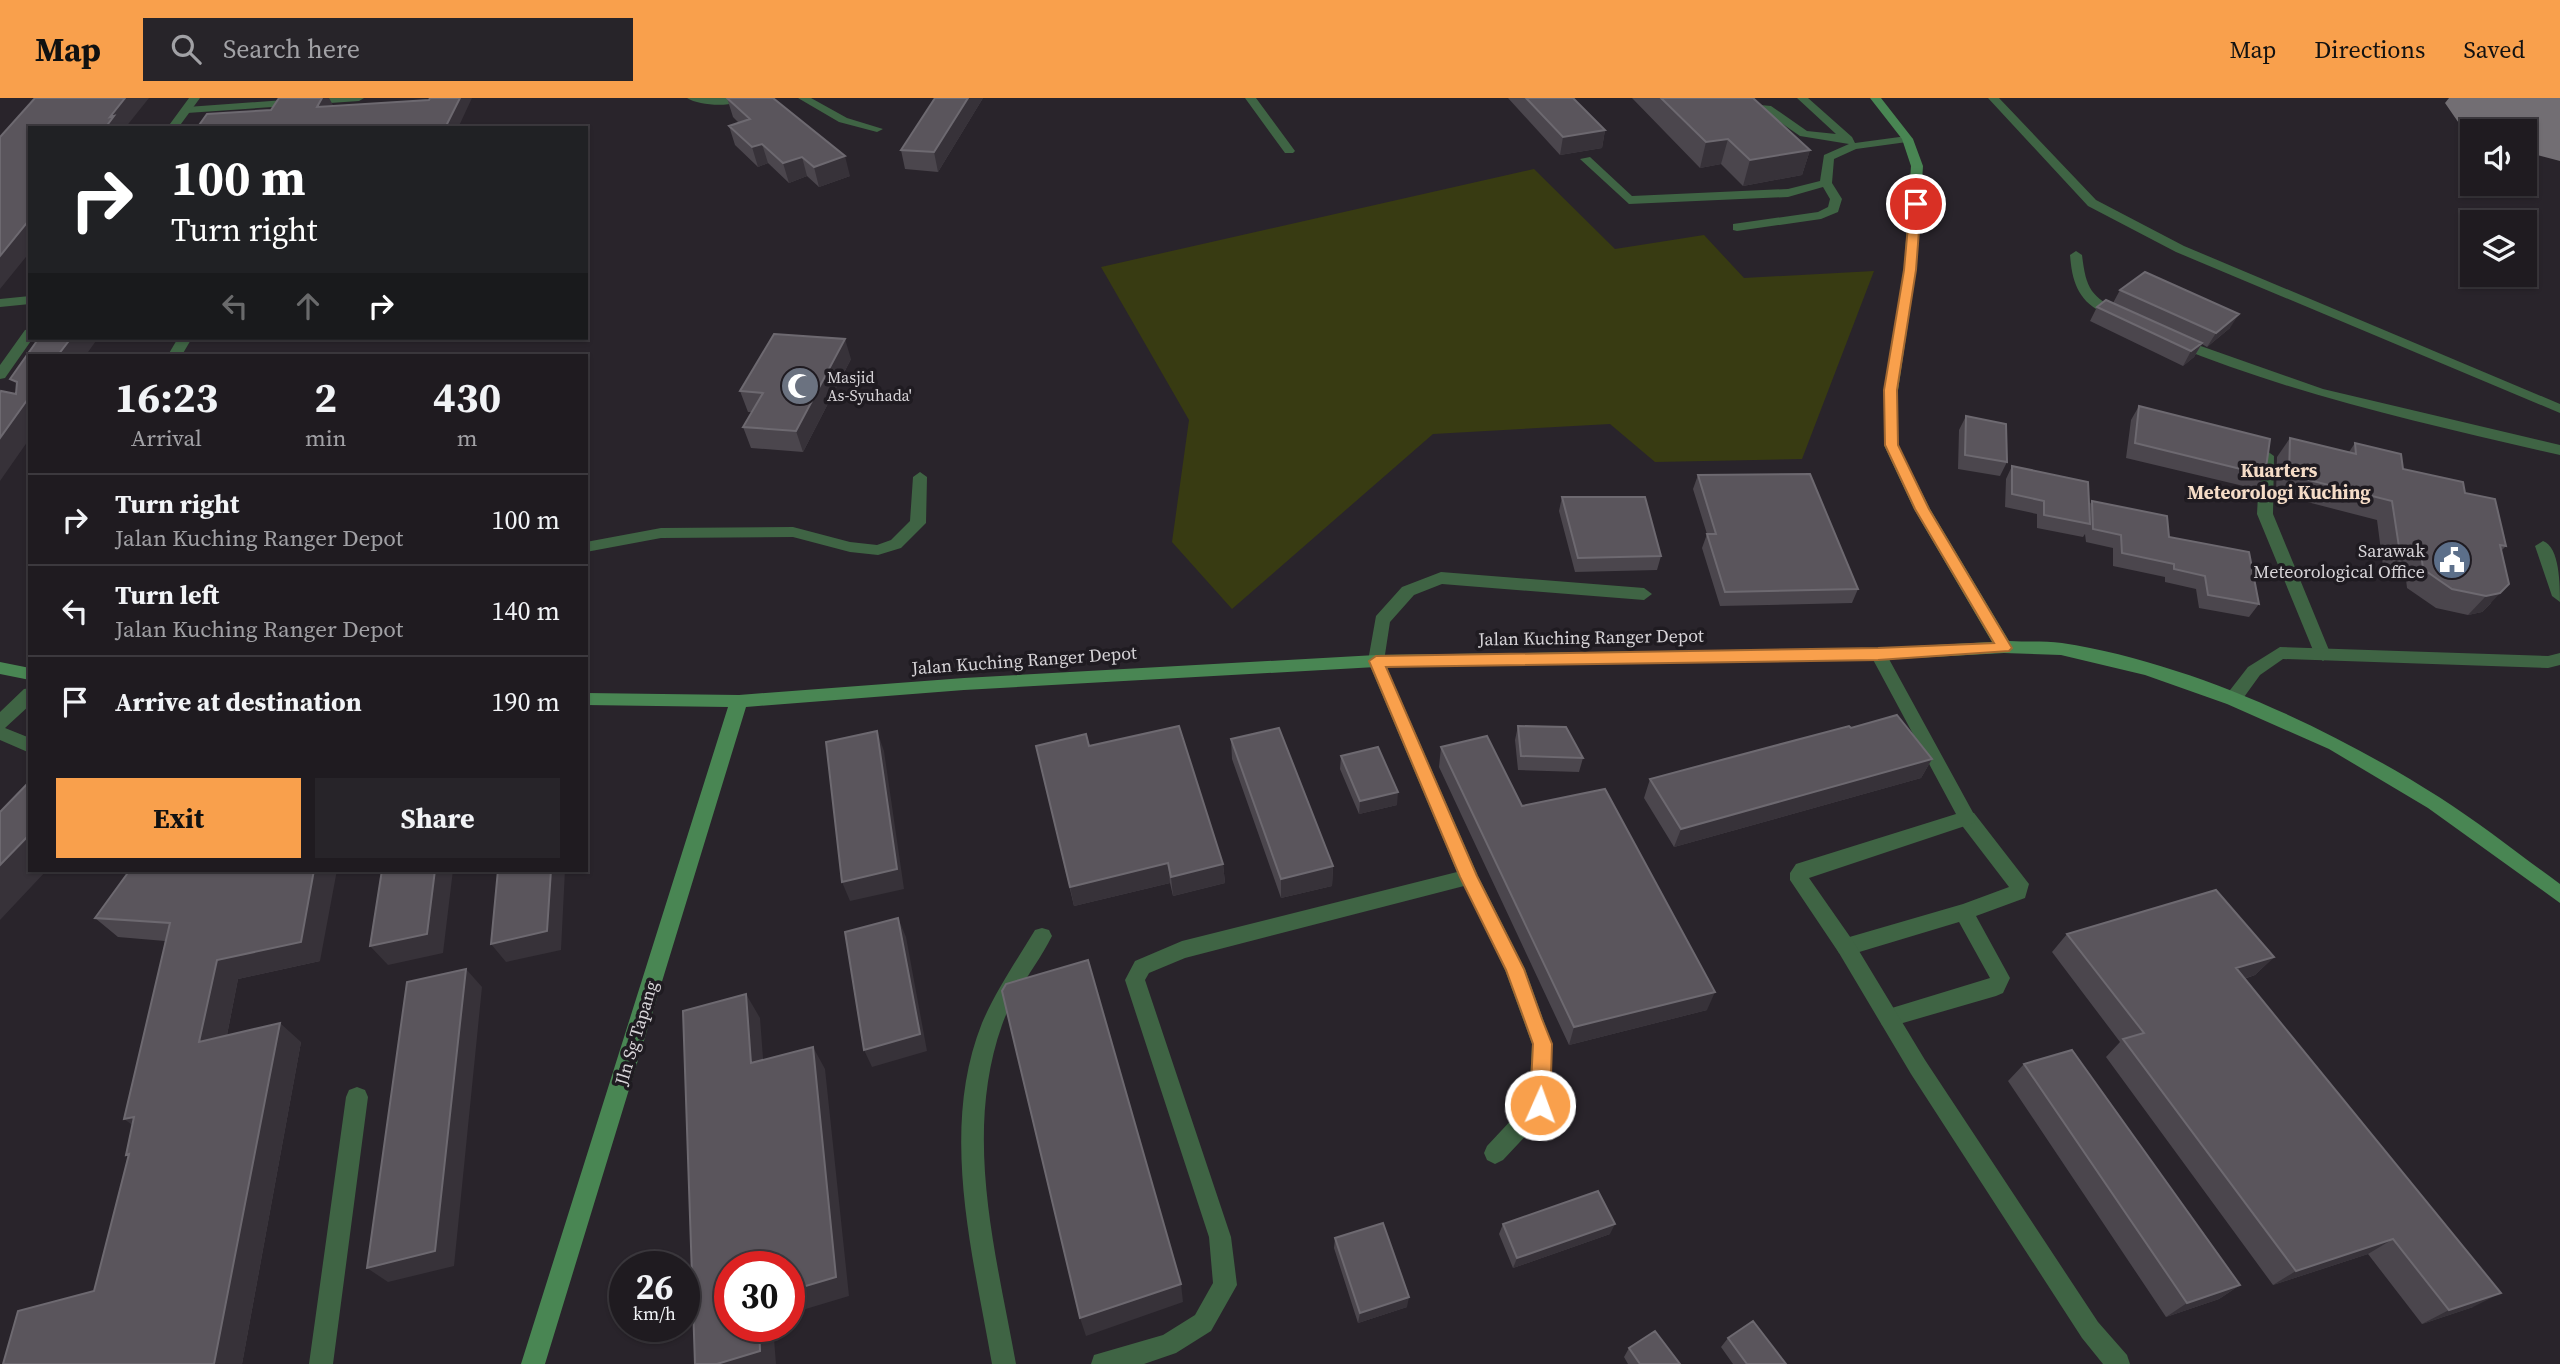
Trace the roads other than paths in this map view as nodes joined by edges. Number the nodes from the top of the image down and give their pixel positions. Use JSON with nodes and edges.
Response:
{"nodes":[{"id":1,"x":195,"y":98,"type":"edge"},
{"id":2,"x":359,"y":98,"type":"edge"},
{"id":3,"x":692,"y":98,"type":"edge"},
{"id":4,"x":745,"y":98,"type":"edge"},
{"id":5,"x":803,"y":98,"type":"edge"},
{"id":6,"x":1250,"y":98,"type":"edge"},
{"id":7,"x":1737,"y":98,"type":"edge"},
{"id":8,"x":1875,"y":98,"type":"edge"},
{"id":9,"x":1993,"y":98,"type":"edge"},
{"id":10,"x":1800,"y":101,"type":"edge"},
{"id":11,"x":1780,"y":106,"type":"dead end"},
{"id":12,"x":1767,"y":108,"type":"junction"},
{"id":13,"x":187,"y":110,"type":"junction"},
{"id":14,"x":174,"y":126,"type":"edge"},
{"id":15,"x":877,"y":129,"type":"dead end"},
{"id":16,"x":1907,"y":139,"type":"junction"},
{"id":17,"x":1851,"y":143,"type":"junction"},
{"id":18,"x":1289,"y":151,"type":"dead end"},
{"id":19,"x":1587,"y":159,"type":"dead end"},
{"id":20,"x":1826,"y":183,"type":"junction"},
{"id":21,"x":1737,"y":227,"type":"dead end"},
{"id":22,"x":2076,"y":255,"type":"dead end"},
{"id":23,"x":28,"y":300,"type":"edge"},
{"id":24,"x":0,"y":303,"type":"edge"},
{"id":25,"x":2133,"y":321,"type":"edge"},
{"id":26,"x":2158,"y":333,"type":"edge"},
{"id":27,"x":28,"y":336,"type":"edge"},
{"id":28,"x":0,"y":375,"type":"edge"},
{"id":29,"x":2560,"y":409,"type":"edge"},
{"id":30,"x":2560,"y":450,"type":"edge"},
{"id":31,"x":2267,"y":456,"type":"edge"},
{"id":32,"x":920,"y":477,"type":"dead end"},
{"id":33,"x":2543,"y":546,"type":"dead end"},
{"id":34,"x":588,"y":547,"type":"edge"},
{"id":35,"x":1644,"y":594,"type":"dead end"},
{"id":36,"x":2560,"y":596,"type":"edge"},
{"id":37,"x":2004,"y":648,"type":"junction"},
{"id":38,"x":1878,"y":654,"type":"junction"},
{"id":39,"x":2323,"y":655,"type":"junction"},
{"id":40,"x":2560,"y":659,"type":"edge"},
{"id":41,"x":1376,"y":661,"type":"junction"},
{"id":42,"x":0,"y":668,"type":"edge"},
{"id":43,"x":28,"y":674,"type":"edge"},
{"id":44,"x":28,"y":696,"type":"edge"},
{"id":45,"x":588,"y":699,"type":"edge"},
{"id":46,"x":2234,"y":699,"type":"junction"},
{"id":47,"x":740,"y":701,"type":"junction"},
{"id":48,"x":0,"y":723,"type":"edge"},
{"id":49,"x":0,"y":733,"type":"edge"},
{"id":50,"x":28,"y":746,"type":"edge"},
{"id":51,"x":1968,"y":818,"type":"junction"},
{"id":52,"x":1469,"y":877,"type":"junction"},
{"id":53,"x":2560,"y":895,"type":"edge"},
{"id":54,"x":1964,"y":912,"type":"junction"},
{"id":55,"x":1042,"y":936,"type":"dead end"},
{"id":56,"x":1846,"y":947,"type":"junction"},
{"id":57,"x":1889,"y":1018,"type":"junction"},
{"id":58,"x":357,"y":1097,"type":"dead end"},
{"id":59,"x":1495,"y":1153,"type":"dead end"},
{"id":60,"x":321,"y":1364,"type":"edge"},
{"id":61,"x":533,"y":1364,"type":"edge"},
{"id":62,"x":1004,"y":1364,"type":"edge"},
{"id":63,"x":1103,"y":1364,"type":"edge"},
{"id":64,"x":2118,"y":1364,"type":"edge"}],
"edges":[{"from":1,"to":13,"type":"street"},
{"from":2,"to":13,"type":"street"},
{"from":3,"to":4,"type":"street"},
{"from":5,"to":15,"type":"street"},
{"from":6,"to":18,"type":"street"},
{"from":7,"to":12,"type":"street"},
{"from":8,"to":16,"type":"street"},
{"from":9,"to":29,"type":"street"},
{"from":10,"to":17,"type":"street"},
{"from":11,"to":12,"type":"street"},
{"from":12,"to":17,"type":"street"},
{"from":13,"to":14,"type":"street"},
{"from":16,"to":17,"type":"street"},
{"from":16,"to":37,"type":"street"},
{"from":17,"to":20,"type":"street"},
{"from":19,"to":20,"type":"street"},
{"from":20,"to":21,"type":"street"},
{"from":22,"to":25,"type":"street"},
{"from":23,"to":24,"type":"street"},
{"from":26,"to":30,"type":"street"},
{"from":27,"to":28,"type":"street"},
{"from":31,"to":39,"type":"street"},
{"from":32,"to":34,"type":"street"},
{"from":33,"to":36,"type":"street"},
{"from":35,"to":41,"type":"street"},
{"from":37,"to":38,"type":"street","name":"Jalan Kuching Ranger Depot"},
{"from":37,"to":46,"type":"street","name":"Jalan Kuching Ranger Depot"},
{"from":38,"to":41,"type":"street","name":"Jalan Kuching Ranger Depot"},
{"from":38,"to":51,"type":"street"},
{"from":39,"to":40,"type":"street"},
{"from":39,"to":46,"type":"street"},
{"from":41,"to":47,"type":"street","name":"Jalan Kuching Ranger Depot"},
{"from":41,"to":52,"type":"street"},
{"from":42,"to":43,"type":"street"},
{"from":44,"to":48,"type":"street"},
{"from":45,"to":47,"type":"street","name":"Jalan Kuching Ranger Depot"},
{"from":46,"to":53,"type":"street","name":"Jalan Kuching Ranger Depot"},
{"from":47,"to":61,"type":"street","name":"Jln Sg Tapang"},
{"from":49,"to":50,"type":"street"},
{"from":51,"to":54,"type":"street"},
{"from":51,"to":56,"type":"street"},
{"from":52,"to":59,"type":"street"},
{"from":52,"to":63,"type":"street"},
{"from":54,"to":56,"type":"street"},
{"from":54,"to":57,"type":"street"},
{"from":55,"to":62,"type":"street"},
{"from":56,"to":57,"type":"street"},
{"from":57,"to":64,"type":"street"},
{"from":58,"to":60,"type":"street"}]}
